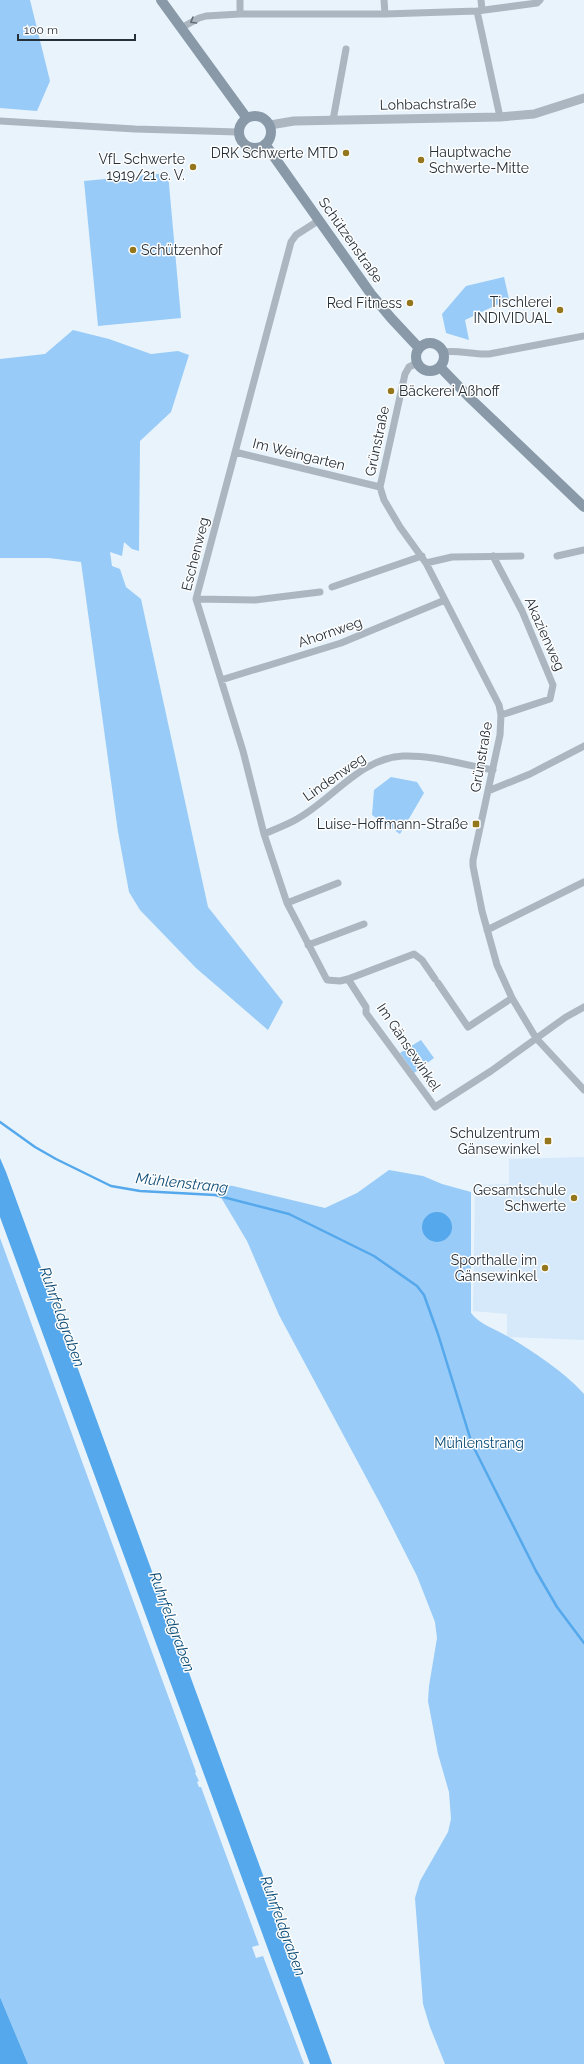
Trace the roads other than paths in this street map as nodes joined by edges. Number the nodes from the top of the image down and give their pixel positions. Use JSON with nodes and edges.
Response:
{"nodes":[{"id":1,"x":161,"y":0,"type":"edge"},
{"id":2,"x":240,"y":0,"type":"edge"},
{"id":3,"x":384,"y":0,"type":"edge"},
{"id":4,"x":481,"y":0,"type":"edge"},
{"id":5,"x":540,"y":0,"type":"edge"},
{"id":6,"x":480,"y":11,"type":"junction"},
{"id":7,"x":240,"y":14,"type":"junction"},
{"id":8,"x":385,"y":14,"type":"junction"},
{"id":9,"x":181,"y":28,"type":"junction"},
{"id":10,"x":346,"y":49,"type":"dead end"},
{"id":11,"x":584,"y":98,"type":"edge"},
{"id":12,"x":500,"y":117,"type":"junction"},
{"id":13,"x":246,"y":118,"type":"junction"},
{"id":14,"x":333,"y":120,"type":"junction"},
{"id":15,"x":0,"y":121,"type":"edge"},
{"id":16,"x":270,"y":125,"type":"junction"},
{"id":17,"x":238,"y":132,"type":"junction"},
{"id":18,"x":265,"y":144,"type":"junction"},
{"id":19,"x":318,"y":221,"type":"junction"},
{"id":20,"x":584,"y":336,"type":"edge"},
{"id":21,"x":419,"y":348,"type":"junction"},
{"id":22,"x":443,"y":352,"type":"junction"},
{"id":23,"x":417,"y":363,"type":"junction"},
{"id":24,"x":440,"y":367,"type":"junction"},
{"id":25,"x":235,"y":452,"type":"junction"},
{"id":26,"x":380,"y":487,"type":"junction"},
{"id":27,"x":584,"y":506,"type":"edge"},
{"id":28,"x":584,"y":550,"type":"edge"},
{"id":29,"x":422,"y":556,"type":"junction"},
{"id":30,"x":493,"y":556,"type":"junction"},
{"id":31,"x":521,"y":556,"type":"dead end"},
{"id":32,"x":557,"y":556,"type":"dead end"},
{"id":33,"x":426,"y":563,"type":"junction"},
{"id":34,"x":332,"y":587,"type":"dead end"},
{"id":35,"x":320,"y":592,"type":"dead end"},
{"id":36,"x":196,"y":599,"type":"junction"},
{"id":37,"x":444,"y":600,"type":"junction"},
{"id":38,"x":221,"y":680,"type":"junction"},
{"id":39,"x":501,"y":715,"type":"junction"},
{"id":40,"x":584,"y":746,"type":"edge"},
{"id":41,"x":493,"y":770,"type":"junction"},
{"id":42,"x":488,"y":791,"type":"junction"},
{"id":43,"x":264,"y":834,"type":"junction"},
{"id":44,"x":584,"y":882,"type":"edge"},
{"id":45,"x":338,"y":883,"type":"dead end"},
{"id":46,"x":288,"y":903,"type":"junction"},
{"id":47,"x":364,"y":924,"type":"dead end"},
{"id":48,"x":487,"y":930,"type":"junction"},
{"id":49,"x":308,"y":945,"type":"junction"},
{"id":50,"x":348,"y":979,"type":"junction"},
{"id":51,"x":512,"y":998,"type":"junction"},
{"id":52,"x":584,"y":1007,"type":"edge"},
{"id":53,"x":536,"y":1038,"type":"junction"},
{"id":54,"x":584,"y":1090,"type":"edge"}],
"edges":[{"from":1,"to":9,"type":"main road"},
{"from":2,"to":7,"type":"street"},
{"from":3,"to":8,"type":"street"},
{"from":4,"to":6,"type":"street"},
{"from":5,"to":6,"type":"street"},
{"from":6,"to":8,"type":"street"},
{"from":6,"to":12,"type":"street"},
{"from":7,"to":8,"type":"street"},
{"from":7,"to":9,"type":"street","one_way":true},
{"from":9,"to":13,"type":"main road"},
{"from":10,"to":14,"type":"street"},
{"from":11,"to":12,"type":"street","name":"Lohbachstraße"},
{"from":12,"to":14,"type":"street","name":"Lohbachstraße"},
{"from":13,"to":16,"type":"main road"},
{"from":13,"to":17,"type":"main road"},
{"from":14,"to":16,"type":"street","name":"Lohbachstraße"},
{"from":15,"to":17,"type":"street"},
{"from":16,"to":18,"type":"main road"},
{"from":17,"to":18,"type":"main road"},
{"from":18,"to":19,"type":"main road","name":"Schützenstraße"},
{"from":19,"to":21,"type":"main road","name":"Schützenstraße"},
{"from":19,"to":25,"type":"street","name":"Eschenweg"},
{"from":20,"to":22,"type":"street"},
{"from":21,"to":22,"type":"main road"},
{"from":21,"to":23,"type":"main road"},
{"from":22,"to":24,"type":"main road"},
{"from":23,"to":24,"type":"main road"},
{"from":23,"to":26,"type":"street","name":"Grünstraße"},
{"from":24,"to":27,"type":"main road"},
{"from":25,"to":26,"type":"street","name":"Im Weingarten"},
{"from":25,"to":36,"type":"street","name":"Eschenweg"},
{"from":26,"to":29,"type":"street","name":"Grünstraße"},
{"from":28,"to":32,"type":"street"},
{"from":29,"to":33,"type":"street","name":"Grünstraße"},
{"from":29,"to":34,"type":"street"},
{"from":30,"to":31,"type":"street"},
{"from":30,"to":33,"type":"street"},
{"from":30,"to":39,"type":"street","name":"Akazienweg"},
{"from":33,"to":37,"type":"street","name":"Grünstraße"},
{"from":35,"to":36,"type":"street"},
{"from":36,"to":38,"type":"street","name":"Eschenweg"},
{"from":37,"to":38,"type":"street","name":"Ahornweg"},
{"from":37,"to":39,"type":"street","name":"Grünstraße"},
{"from":38,"to":43,"type":"street","name":"Eschenweg"},
{"from":39,"to":41,"type":"street","name":"Grünstraße"},
{"from":40,"to":42,"type":"street"},
{"from":41,"to":42,"type":"street","name":"Grünstraße"},
{"from":41,"to":43,"type":"street","name":"Lindenweg"},
{"from":42,"to":48,"type":"street","name":"Grünstraße"},
{"from":43,"to":46,"type":"street","name":"Eschenweg"},
{"from":44,"to":48,"type":"street"},
{"from":45,"to":46,"type":"street"},
{"from":46,"to":49,"type":"street","name":"Eschenweg"},
{"from":47,"to":49,"type":"street"},
{"from":48,"to":51,"type":"street","name":"Grünstraße"},
{"from":49,"to":50,"type":"street","name":"Eschenweg"},
{"from":50,"to":51,"type":"street","name":"Eschenweg"},
{"from":50,"to":53,"type":"street","name":"Im Gänsewinkel"},
{"from":51,"to":53,"type":"street","name":"Grünstraße"},
{"from":52,"to":53,"type":"street"},
{"from":53,"to":54,"type":"street","name":"Grünstraße"}]}
